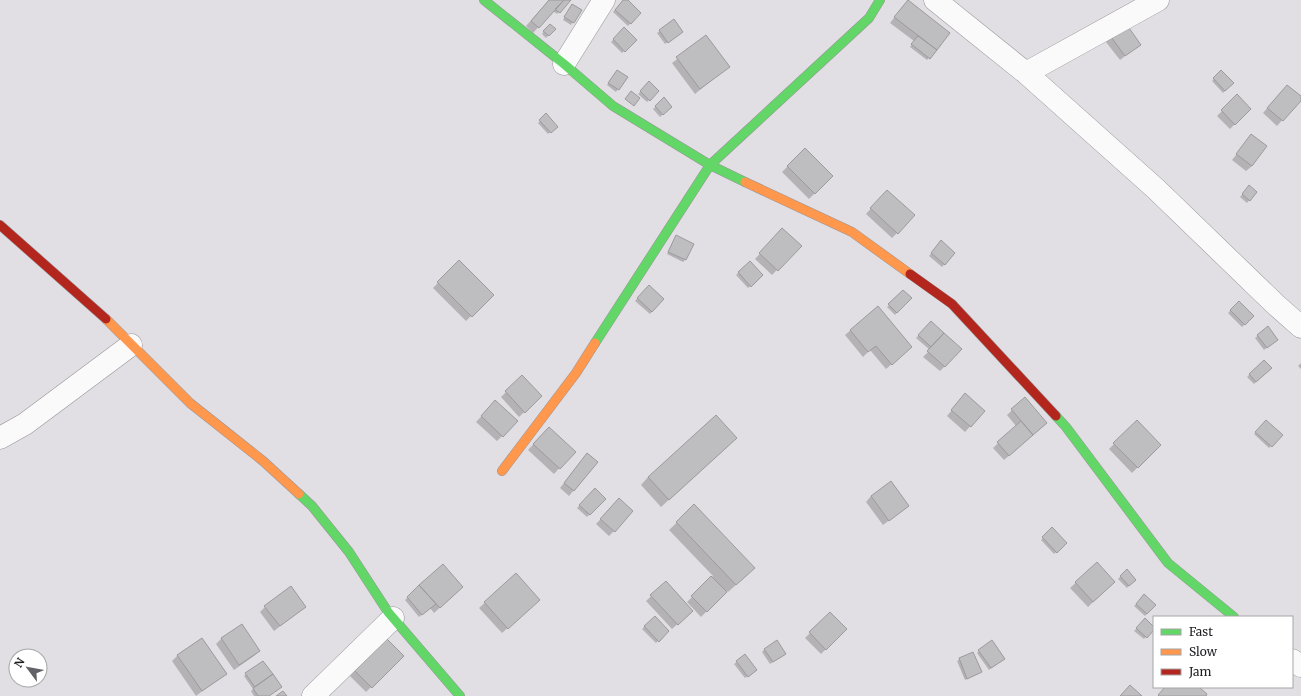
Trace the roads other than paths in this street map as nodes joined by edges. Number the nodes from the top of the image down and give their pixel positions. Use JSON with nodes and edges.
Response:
{"nodes":[{"id":1,"x":484,"y":0,"type":"edge"},
{"id":2,"x":604,"y":0,"type":"edge"},
{"id":3,"x":880,"y":0,"type":"edge"},
{"id":4,"x":935,"y":0,"type":"edge"},
{"id":5,"x":1158,"y":0,"type":"edge"},
{"id":6,"x":564,"y":64,"type":"junction"},
{"id":7,"x":1026,"y":73,"type":"junction"},
{"id":8,"x":710,"y":165,"type":"junction"},
{"id":9,"x":0,"y":225,"type":"edge"},
{"id":10,"x":1301,"y":327,"type":"edge"},
{"id":11,"x":131,"y":345,"type":"junction"},
{"id":12,"x":0,"y":438,"type":"edge"},
{"id":13,"x":502,"y":471,"type":"dead end"},
{"id":14,"x":1233,"y":616,"type":"edge"},
{"id":15,"x":393,"y":618,"type":"junction"},
{"id":16,"x":313,"y":696,"type":"edge"},
{"id":17,"x":460,"y":696,"type":"edge"}],
"edges":[{"from":1,"to":6,"type":"street"},
{"from":2,"to":6,"type":"street"},
{"from":3,"to":8,"type":"street"},
{"from":4,"to":7,"type":"street"},
{"from":5,"to":7,"type":"street"},
{"from":6,"to":8,"type":"street"},
{"from":7,"to":10,"type":"street"},
{"from":8,"to":13,"type":"street"},
{"from":8,"to":14,"type":"street"},
{"from":9,"to":11,"type":"street"},
{"from":11,"to":12,"type":"street"},
{"from":11,"to":15,"type":"street"},
{"from":15,"to":16,"type":"street"},
{"from":15,"to":17,"type":"street"}]}
